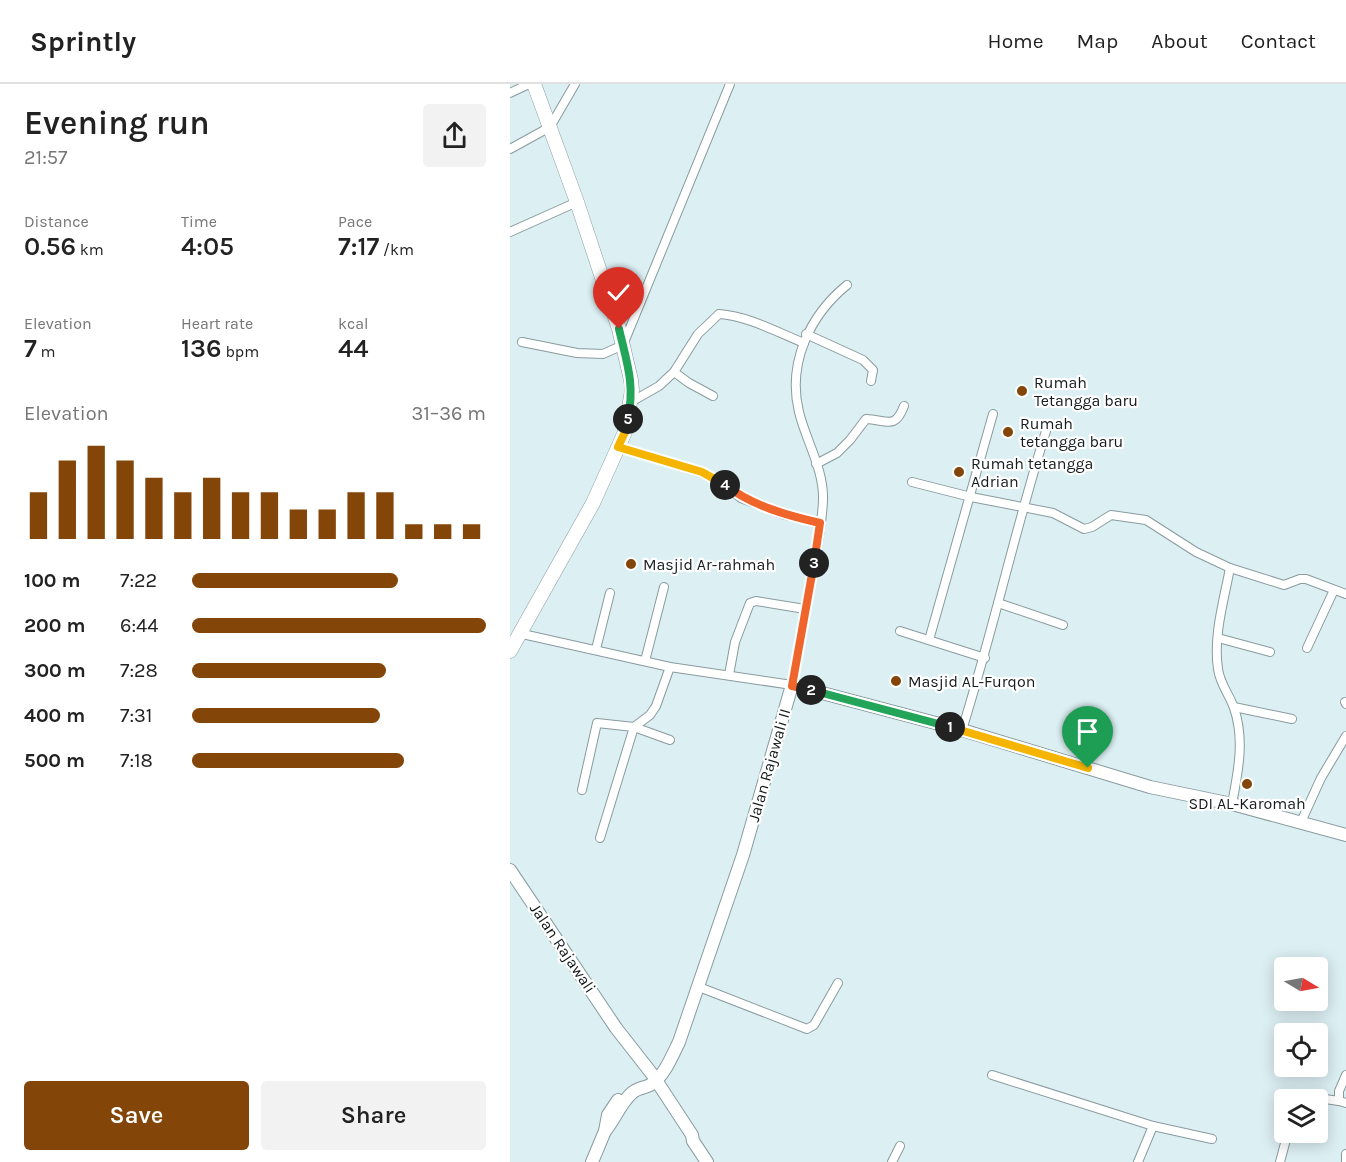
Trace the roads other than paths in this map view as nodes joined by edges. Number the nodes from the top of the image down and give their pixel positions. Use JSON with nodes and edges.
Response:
{"nodes":[{"id":1,"x":531,"y":84,"type":"edge"},
{"id":2,"x":575,"y":84,"type":"edge"},
{"id":3,"x":730,"y":84,"type":"edge"},
{"id":4,"x":519,"y":86,"type":"edge"},
{"id":5,"x":510,"y":93,"type":"edge"},
{"id":6,"x":550,"y":127,"type":"junction"},
{"id":7,"x":510,"y":149,"type":"edge"},
{"id":8,"x":577,"y":202,"type":"junction"},
{"id":9,"x":510,"y":232,"type":"edge"},
{"id":10,"x":847,"y":285,"type":"dead end"},
{"id":11,"x":805,"y":338,"type":"junction"},
{"id":12,"x":522,"y":342,"type":"dead end"},
{"id":13,"x":623,"y":345,"type":"junction"},
{"id":14,"x":674,"y":372,"type":"junction"},
{"id":15,"x":871,"y":381,"type":"dead end"},
{"id":16,"x":713,"y":396,"type":"dead end"},
{"id":17,"x":631,"y":402,"type":"junction"},
{"id":18,"x":904,"y":406,"type":"dead end"},
{"id":19,"x":993,"y":414,"type":"dead end"},
{"id":20,"x":1046,"y":431,"type":"dead end"},
{"id":21,"x":618,"y":447,"type":"junction"},
{"id":22,"x":816,"y":464,"type":"junction"},
{"id":23,"x":912,"y":482,"type":"dead end"},
{"id":24,"x":971,"y":497,"type":"junction"},
{"id":25,"x":1023,"y":506,"type":"junction"},
{"id":26,"x":820,"y":523,"type":"junction"},
{"id":27,"x":1230,"y":568,"type":"junction"},
{"id":28,"x":664,"y":587,"type":"dead end"},
{"id":29,"x":1334,"y":590,"type":"junction"},
{"id":30,"x":610,"y":593,"type":"dead end"},
{"id":31,"x":1346,"y":594,"type":"edge"},
{"id":32,"x":998,"y":603,"type":"junction"},
{"id":33,"x":805,"y":609,"type":"junction"},
{"id":34,"x":1064,"y":625,"type":"dead end"},
{"id":35,"x":900,"y":631,"type":"dead end"},
{"id":36,"x":518,"y":633,"type":"junction"},
{"id":37,"x":1218,"y":638,"type":"junction"},
{"id":38,"x":929,"y":640,"type":"junction"},
{"id":39,"x":1307,"y":648,"type":"dead end"},
{"id":40,"x":596,"y":649,"type":"junction"},
{"id":41,"x":510,"y":651,"type":"edge"},
{"id":42,"x":1270,"y":652,"type":"dead end"},
{"id":43,"x":985,"y":658,"type":"junction"},
{"id":44,"x":645,"y":661,"type":"junction"},
{"id":45,"x":670,"y":667,"type":"junction"},
{"id":46,"x":729,"y":675,"type":"junction"},
{"id":47,"x":792,"y":686,"type":"junction"},
{"id":48,"x":1234,"y":707,"type":"junction"},
{"id":49,"x":1292,"y":719,"type":"dead end"},
{"id":50,"x":634,"y":728,"type":"junction"},
{"id":51,"x":962,"y":730,"type":"junction"},
{"id":52,"x":1346,"y":736,"type":"edge"},
{"id":53,"x":670,"y":740,"type":"dead end"},
{"id":54,"x":582,"y":790,"type":"dead end"},
{"id":55,"x":1232,"y":804,"type":"junction"},
{"id":56,"x":1301,"y":822,"type":"junction"},
{"id":57,"x":1346,"y":835,"type":"edge"},
{"id":58,"x":600,"y":838,"type":"dead end"},
{"id":59,"x":510,"y":870,"type":"edge"},
{"id":60,"x":838,"y":982,"type":"dead end"},
{"id":61,"x":699,"y":987,"type":"junction"},
{"id":62,"x":992,"y":1075,"type":"dead end"},
{"id":63,"x":1346,"y":1075,"type":"edge"},
{"id":64,"x":653,"y":1077,"type":"junction"},
{"id":65,"x":1328,"y":1099,"type":"edge"},
{"id":66,"x":1343,"y":1102,"type":"edge"},
{"id":67,"x":1153,"y":1126,"type":"junction"},
{"id":68,"x":1212,"y":1139,"type":"dead end"},
{"id":69,"x":1285,"y":1143,"type":"edge"},
{"id":70,"x":900,"y":1146,"type":"dead end"},
{"id":71,"x":1346,"y":1154,"type":"edge"},
{"id":72,"x":592,"y":1162,"type":"edge"},
{"id":73,"x":707,"y":1162,"type":"edge"},
{"id":74,"x":892,"y":1162,"type":"edge"},
{"id":75,"x":1138,"y":1162,"type":"edge"},
{"id":76,"x":1280,"y":1162,"type":"edge"},
{"id":77,"x":1346,"y":1162,"type":"edge"}],
"edges":[{"from":1,"to":4,"type":"street"},
{"from":1,"to":6,"type":"main road"},
{"from":2,"to":6,"type":"street"},
{"from":3,"to":13,"type":"street"},
{"from":4,"to":5,"type":"street"},
{"from":6,"to":7,"type":"street"},
{"from":6,"to":8,"type":"main road"},
{"from":8,"to":9,"type":"street"},
{"from":8,"to":13,"type":"main road"},
{"from":10,"to":11,"type":"street"},
{"from":11,"to":14,"type":"street"},
{"from":11,"to":15,"type":"street"},
{"from":11,"to":22,"type":"street","name":"Jalan Rajawali II"},
{"from":12,"to":13,"type":"street"},
{"from":13,"to":17,"type":"main road"},
{"from":14,"to":16,"type":"street"},
{"from":14,"to":17,"type":"street"},
{"from":17,"to":21,"type":"main road"},
{"from":18,"to":22,"type":"street"},
{"from":19,"to":24,"type":"street"},
{"from":20,"to":25,"type":"street"},
{"from":21,"to":26,"type":"street"},
{"from":21,"to":36,"type":"main road"},
{"from":22,"to":26,"type":"street","name":"Jalan Rajawali II"},
{"from":23,"to":24,"type":"street"},
{"from":24,"to":25,"type":"street"},
{"from":24,"to":38,"type":"street"},
{"from":25,"to":27,"type":"street"},
{"from":25,"to":32,"type":"street"},
{"from":26,"to":33,"type":"street","name":"Jalan Rajawali II"},
{"from":27,"to":29,"type":"street"},
{"from":27,"to":37,"type":"street"},
{"from":28,"to":44,"type":"street"},
{"from":29,"to":31,"type":"street"},
{"from":29,"to":39,"type":"street"},
{"from":30,"to":40,"type":"street"},
{"from":32,"to":34,"type":"street"},
{"from":32,"to":43,"type":"street"},
{"from":33,"to":46,"type":"street"},
{"from":33,"to":47,"type":"street","name":"Jalan Rajawali II"},
{"from":35,"to":38,"type":"street"},
{"from":36,"to":40,"type":"street"},
{"from":36,"to":41,"type":"main road"},
{"from":37,"to":42,"type":"street"},
{"from":37,"to":48,"type":"street"},
{"from":38,"to":43,"type":"street"},
{"from":40,"to":44,"type":"street"},
{"from":43,"to":51,"type":"street"},
{"from":44,"to":45,"type":"street"},
{"from":45,"to":46,"type":"street"},
{"from":45,"to":50,"type":"street"},
{"from":46,"to":47,"type":"street"},
{"from":47,"to":51,"type":"street"},
{"from":47,"to":61,"type":"street","name":"Jalan Rajawali II"},
{"from":48,"to":49,"type":"street"},
{"from":48,"to":55,"type":"street"},
{"from":50,"to":53,"type":"street"},
{"from":50,"to":54,"type":"street"},
{"from":50,"to":58,"type":"street"},
{"from":51,"to":55,"type":"street"},
{"from":52,"to":56,"type":"street"},
{"from":55,"to":56,"type":"street"},
{"from":56,"to":57,"type":"street"},
{"from":59,"to":64,"type":"street","name":"Jalan Rajawali"},
{"from":60,"to":61,"type":"street"},
{"from":61,"to":64,"type":"street","name":"Jalan Rajawali II"},
{"from":62,"to":67,"type":"street"},
{"from":63,"to":66,"type":"street"},
{"from":64,"to":72,"type":"street"},
{"from":64,"to":73,"type":"street","name":"Jalan Rajawali"},
{"from":65,"to":66,"type":"street"},
{"from":67,"to":68,"type":"street"},
{"from":67,"to":75,"type":"street"},
{"from":69,"to":76,"type":"street"},
{"from":70,"to":74,"type":"street"},
{"from":71,"to":77,"type":"street"}]}
